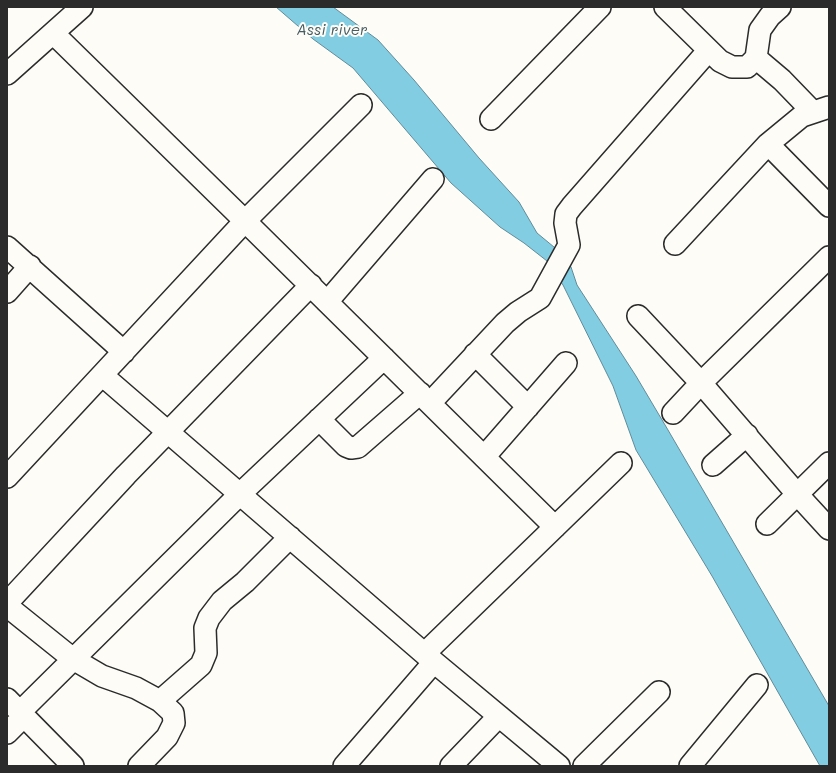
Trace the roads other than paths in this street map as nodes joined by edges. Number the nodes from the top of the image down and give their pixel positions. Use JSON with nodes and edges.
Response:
{"nodes":[{"id":1,"x":82,"y":7,"type":"edge"},
{"id":2,"x":600,"y":7,"type":"edge"},
{"id":3,"x":665,"y":7,"type":"edge"},
{"id":4,"x":780,"y":7,"type":"edge"},
{"id":5,"x":53,"y":33,"type":"junction"},
{"id":6,"x":708,"y":51,"type":"junction"},
{"id":7,"x":756,"y":58,"type":"junction"},
{"id":8,"x":7,"y":74,"type":"edge"},
{"id":9,"x":361,"y":105,"type":"dead end"},
{"id":10,"x":821,"y":109,"type":"edge"},
{"id":11,"x":490,"y":118,"type":"dead end"},
{"id":12,"x":768,"y":144,"type":"junction"},
{"id":13,"x":433,"y":179,"type":"dead end"},
{"id":14,"x":829,"y":206,"type":"edge"},
{"id":15,"x":246,"y":221,"type":"junction"},
{"id":16,"x":676,"y":244,"type":"dead end"},
{"id":17,"x":7,"y":247,"type":"edge"},
{"id":18,"x":829,"y":257,"type":"edge"},
{"id":19,"x":30,"y":266,"type":"junction"},
{"id":20,"x":311,"y":286,"type":"junction"},
{"id":21,"x":7,"y":292,"type":"edge"},
{"id":22,"x":327,"y":302,"type":"junction"},
{"id":23,"x":638,"y":316,"type":"dead end"},
{"id":24,"x":124,"y":352,"type":"junction"},
{"id":25,"x":475,"y":354,"type":"junction"},
{"id":26,"x":384,"y":358,"type":"junction"},
{"id":27,"x":566,"y":363,"type":"dead end"},
{"id":28,"x":102,"y":374,"type":"junction"},
{"id":29,"x":701,"y":383,"type":"junction"},
{"id":30,"x":425,"y":398,"type":"junction"},
{"id":31,"x":528,"y":407,"type":"junction"},
{"id":32,"x":673,"y":413,"type":"dead end"},
{"id":33,"x":319,"y":419,"type":"junction"},
{"id":34,"x":169,"y":432,"type":"junction"},
{"id":35,"x":747,"y":435,"type":"junction"},
{"id":36,"x":484,"y":457,"type":"junction"},
{"id":37,"x":621,"y":462,"type":"dead end"},
{"id":38,"x":829,"y":463,"type":"edge"},
{"id":39,"x":713,"y":465,"type":"dead end"},
{"id":40,"x":7,"y":477,"type":"edge"},
{"id":41,"x":240,"y":494,"type":"junction"},
{"id":42,"x":797,"y":494,"type":"junction"},
{"id":43,"x":767,"y":524,"type":"dead end"},
{"id":44,"x":555,"y":527,"type":"junction"},
{"id":45,"x":829,"y":529,"type":"edge"},
{"id":46,"x":290,"y":537,"type":"junction"},
{"id":47,"x":7,"y":603,"type":"edge"},
{"id":48,"x":7,"y":606,"type":"edge"},
{"id":49,"x":429,"y":658,"type":"junction"},
{"id":50,"x":73,"y":659,"type":"junction"},
{"id":51,"x":757,"y":685,"type":"dead end"},
{"id":52,"x":659,"y":692,"type":"dead end"},
{"id":53,"x":160,"y":701,"type":"junction"},
{"id":54,"x":17,"y":709,"type":"edge"},
{"id":55,"x":499,"y":716,"type":"junction"},
{"id":56,"x":7,"y":733,"type":"edge"},
{"id":57,"x":73,"y":766,"type":"edge"},
{"id":58,"x":139,"y":766,"type":"edge"},
{"id":59,"x":344,"y":766,"type":"edge"},
{"id":60,"x":451,"y":766,"type":"edge"},
{"id":61,"x":559,"y":766,"type":"edge"},
{"id":62,"x":584,"y":766,"type":"edge"},
{"id":63,"x":690,"y":766,"type":"edge"}],
"edges":[{"from":1,"to":5,"type":"street"},
{"from":2,"to":11,"type":"street"},
{"from":3,"to":6,"type":"street"},
{"from":4,"to":7,"type":"street"},
{"from":5,"to":8,"type":"street"},
{"from":5,"to":15,"type":"street"},
{"from":6,"to":7,"type":"street"},
{"from":6,"to":25,"type":"street"},
{"from":7,"to":10,"type":"street"},
{"from":9,"to":15,"type":"street"},
{"from":10,"to":12,"type":"street"},
{"from":12,"to":14,"type":"street"},
{"from":12,"to":16,"type":"street"},
{"from":13,"to":22,"type":"street"},
{"from":15,"to":20,"type":"street"},
{"from":15,"to":24,"type":"street"},
{"from":17,"to":19,"type":"street"},
{"from":18,"to":29,"type":"street"},
{"from":19,"to":21,"type":"street"},
{"from":19,"to":24,"type":"street"},
{"from":20,"to":22,"type":"street"},
{"from":20,"to":34,"type":"street"},
{"from":22,"to":26,"type":"street"},
{"from":23,"to":29,"type":"street"},
{"from":24,"to":28,"type":"street"},
{"from":25,"to":30,"type":"street"},
{"from":25,"to":31,"type":"street"},
{"from":26,"to":30,"type":"street"},
{"from":26,"to":33,"type":"street"},
{"from":27,"to":31,"type":"street"},
{"from":28,"to":34,"type":"street"},
{"from":28,"to":40,"type":"street"},
{"from":29,"to":32,"type":"street"},
{"from":29,"to":35,"type":"street"},
{"from":30,"to":33,"type":"street"},
{"from":30,"to":36,"type":"street"},
{"from":31,"to":36,"type":"street"},
{"from":33,"to":41,"type":"street"},
{"from":34,"to":41,"type":"street"},
{"from":34,"to":47,"type":"street"},
{"from":35,"to":39,"type":"street"},
{"from":35,"to":42,"type":"street"},
{"from":36,"to":44,"type":"street"},
{"from":37,"to":44,"type":"street"},
{"from":38,"to":42,"type":"street"},
{"from":41,"to":46,"type":"street"},
{"from":41,"to":50,"type":"street"},
{"from":42,"to":43,"type":"street"},
{"from":42,"to":45,"type":"street"},
{"from":44,"to":49,"type":"street"},
{"from":46,"to":49,"type":"street"},
{"from":46,"to":53,"type":"street"},
{"from":48,"to":50,"type":"street"},
{"from":49,"to":55,"type":"street"},
{"from":49,"to":59,"type":"street"},
{"from":50,"to":53,"type":"street"},
{"from":50,"to":54,"type":"street"},
{"from":51,"to":63,"type":"street"},
{"from":52,"to":62,"type":"street"},
{"from":53,"to":58,"type":"street"},
{"from":54,"to":56,"type":"street"},
{"from":54,"to":57,"type":"street"},
{"from":55,"to":60,"type":"street"},
{"from":55,"to":61,"type":"street"}]}
